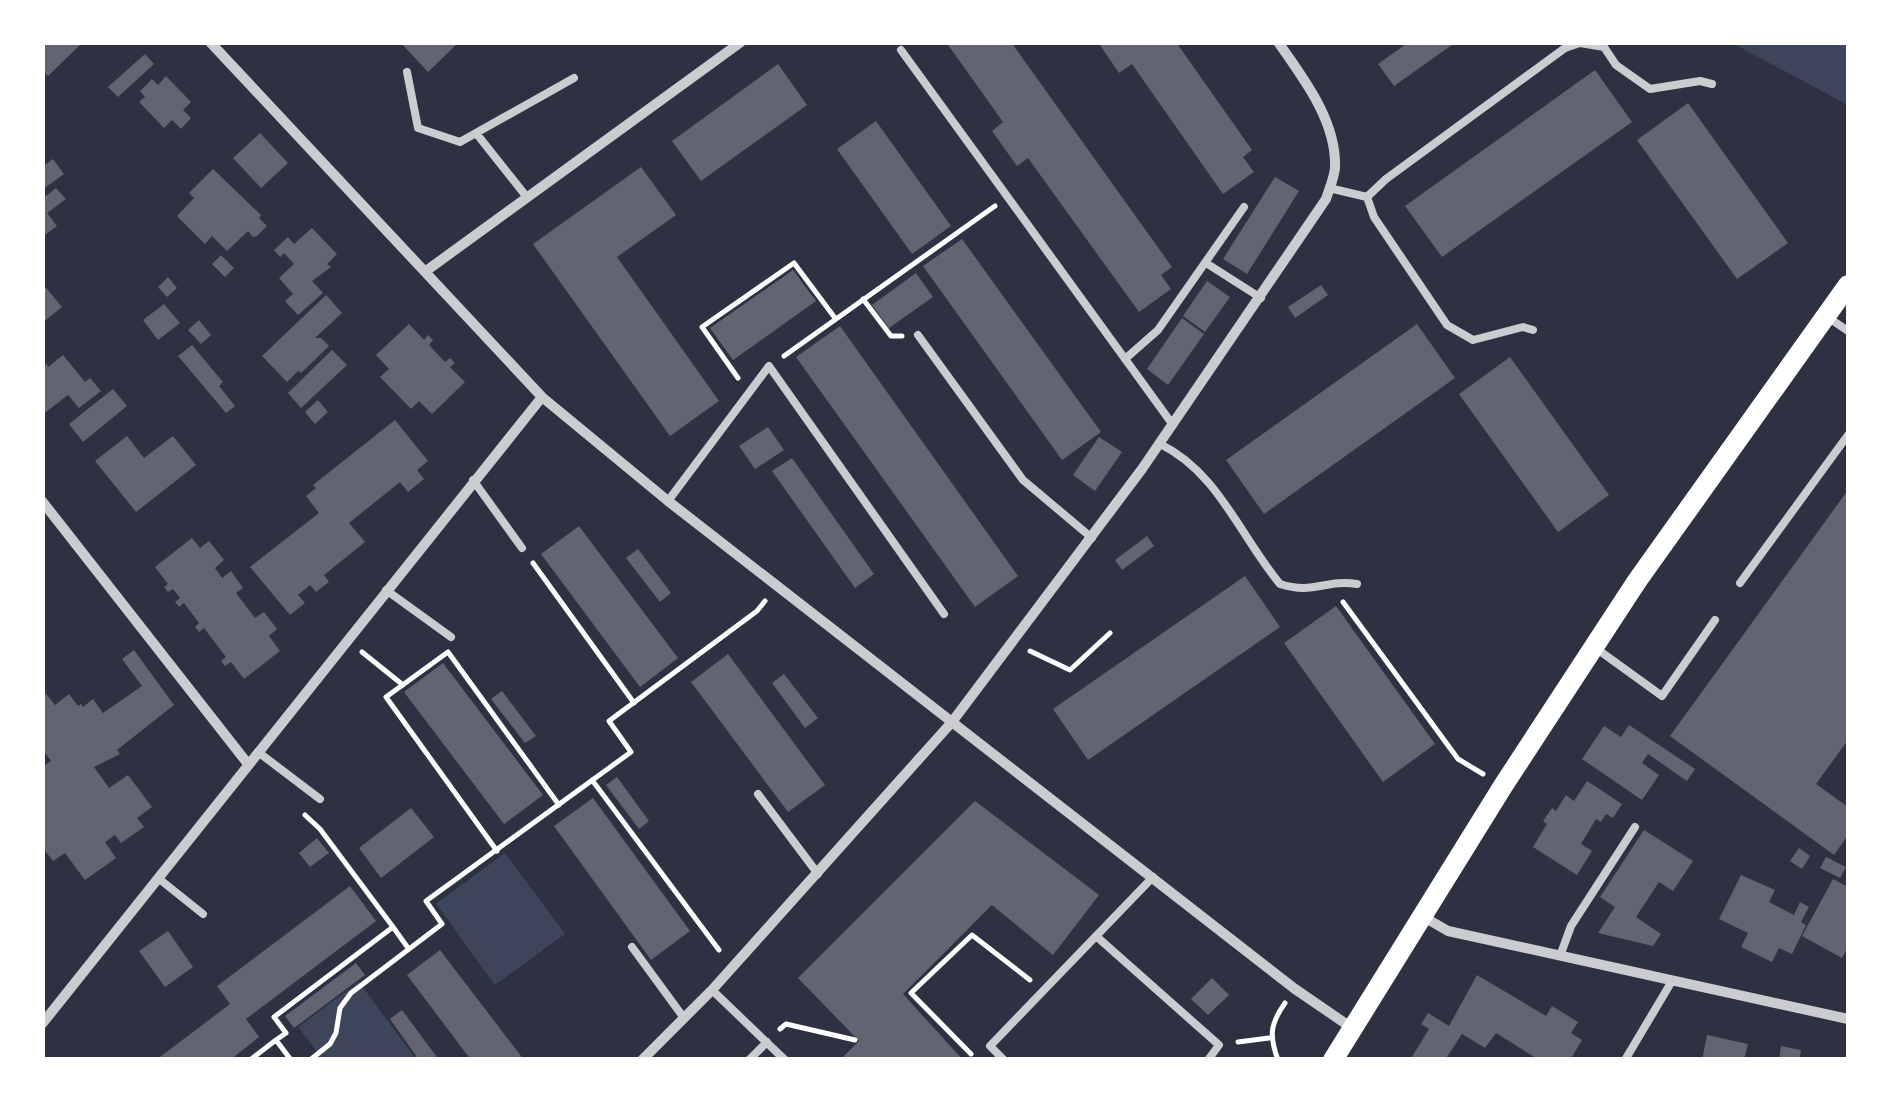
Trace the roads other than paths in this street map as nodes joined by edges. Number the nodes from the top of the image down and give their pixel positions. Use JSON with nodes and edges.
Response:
{"nodes":[{"id":1,"x":210,"y":42,"type":"edge"},
{"id":2,"x":741,"y":42,"type":"edge"},
{"id":3,"x":1278,"y":42,"type":"edge"},
{"id":4,"x":901,"y":50,"type":"dead end"},
{"id":5,"x":406,"y":72,"type":"dead end"},
{"id":6,"x":574,"y":78,"type":"dead end"},
{"id":7,"x":1712,"y":84,"type":"dead end"},
{"id":8,"x":476,"y":133,"type":"junction"},
{"id":9,"x":1330,"y":188,"type":"junction"},
{"id":10,"x":526,"y":196,"type":"junction"},
{"id":11,"x":1367,"y":197,"type":"junction"},
{"id":12,"x":1244,"y":207,"type":"dead end"},
{"id":13,"x":1206,"y":262,"type":"junction"},
{"id":14,"x":426,"y":271,"type":"junction"},
{"id":15,"x":1848,"y":285,"type":"edge"},
{"id":16,"x":1261,"y":298,"type":"junction"},
{"id":17,"x":1826,"y":316,"type":"junction"},
{"id":18,"x":1533,"y":330,"type":"dead end"},
{"id":19,"x":1848,"y":332,"type":"edge"},
{"id":20,"x":918,"y":335,"type":"road end"},
{"id":21,"x":1124,"y":359,"type":"junction"},
{"id":22,"x":542,"y":398,"type":"junction"},
{"id":23,"x":1173,"y":425,"type":"junction"},
{"id":24,"x":1848,"y":435,"type":"edge"},
{"id":25,"x":1160,"y":444,"type":"junction"},
{"id":26,"x":473,"y":480,"type":"junction"},
{"id":27,"x":42,"y":500,"type":"edge"},
{"id":28,"x":668,"y":501,"type":"junction"},
{"id":29,"x":1092,"y":538,"type":"junction"},
{"id":30,"x":522,"y":548,"type":"road end"},
{"id":31,"x":1740,"y":583,"type":"dead end"},
{"id":32,"x":1356,"y":584,"type":"dead end"},
{"id":33,"x":386,"y":590,"type":"junction"},
{"id":34,"x":944,"y":614,"type":"dead end"},
{"id":35,"x":1715,"y":620,"type":"dead end"},
{"id":36,"x":450,"y":637,"type":"dead end"},
{"id":37,"x":1593,"y":646,"type":"junction"},
{"id":38,"x":952,"y":722,"type":"junction"},
{"id":39,"x":258,"y":752,"type":"junction"},
{"id":40,"x":248,"y":764,"type":"junction"},
{"id":41,"x":758,"y":794,"type":"dead end"},
{"id":42,"x":320,"y":799,"type":"dead end"},
{"id":43,"x":1635,"y":827,"type":"dead end"},
{"id":44,"x":818,"y":874,"type":"junction"},
{"id":45,"x":1153,"y":877,"type":"junction"},
{"id":46,"x":158,"y":878,"type":"junction"},
{"id":47,"x":203,"y":914,"type":"dead end"},
{"id":48,"x":1422,"y":915,"type":"junction"},
{"id":49,"x":1096,"y":936,"type":"junction"},
{"id":50,"x":632,"y":947,"type":"dead end"},
{"id":51,"x":1560,"y":956,"type":"junction"},
{"id":52,"x":1672,"y":981,"type":"junction"},
{"id":53,"x":712,"y":990,"type":"junction"},
{"id":54,"x":684,"y":1018,"type":"junction"},
{"id":55,"x":1848,"y":1019,"type":"edge"},
{"id":56,"x":42,"y":1024,"type":"edge"},
{"id":57,"x":1352,"y":1028,"type":"junction"},
{"id":58,"x":767,"y":1042,"type":"junction"},
{"id":59,"x":642,"y":1060,"type":"edge"},
{"id":60,"x":749,"y":1060,"type":"edge"},
{"id":61,"x":785,"y":1060,"type":"edge"},
{"id":62,"x":1004,"y":1060,"type":"edge"},
{"id":63,"x":1208,"y":1060,"type":"edge"},
{"id":64,"x":1333,"y":1060,"type":"edge"},
{"id":65,"x":1624,"y":1060,"type":"edge"}],
"edges":[{"from":1,"to":14,"type":"street"},
{"from":2,"to":10,"type":"street"},
{"from":3,"to":9,"type":"street"},
{"from":4,"to":21,"type":"lane"},
{"from":5,"to":8,"type":"lane"},
{"from":6,"to":8,"type":"lane"},
{"from":7,"to":11,"type":"lane"},
{"from":8,"to":10,"type":"lane"},
{"from":9,"to":11,"type":"lane"},
{"from":9,"to":16,"type":"street"},
{"from":10,"to":14,"type":"street"},
{"from":11,"to":18,"type":"lane"},
{"from":12,"to":13,"type":"lane"},
{"from":13,"to":16,"type":"lane"},
{"from":13,"to":21,"type":"lane"},
{"from":14,"to":22,"type":"street"},
{"from":15,"to":17,"type":"main road"},
{"from":16,"to":23,"type":"street"},
{"from":17,"to":19,"type":"lane"},
{"from":17,"to":37,"type":"main road"},
{"from":20,"to":29,"type":"lane"},
{"from":21,"to":23,"type":"lane"},
{"from":22,"to":26,"type":"street"},
{"from":22,"to":28,"type":"street"},
{"from":23,"to":25,"type":"street"},
{"from":24,"to":31,"type":"lane"},
{"from":25,"to":29,"type":"street"},
{"from":25,"to":32,"type":"lane"},
{"from":26,"to":30,"type":"lane"},
{"from":26,"to":33,"type":"street"},
{"from":27,"to":40,"type":"street"},
{"from":28,"to":34,"type":"lane"},
{"from":28,"to":38,"type":"street"},
{"from":29,"to":38,"type":"street"},
{"from":33,"to":36,"type":"lane"},
{"from":33,"to":39,"type":"street"},
{"from":35,"to":37,"type":"lane"},
{"from":37,"to":48,"type":"main road"},
{"from":38,"to":44,"type":"street"},
{"from":38,"to":45,"type":"street"},
{"from":39,"to":40,"type":"street"},
{"from":39,"to":42,"type":"lane"},
{"from":40,"to":46,"type":"street"},
{"from":41,"to":44,"type":"lane"},
{"from":43,"to":51,"type":"lane"},
{"from":44,"to":53,"type":"street"},
{"from":45,"to":49,"type":"lane"},
{"from":45,"to":57,"type":"street"},
{"from":46,"to":47,"type":"lane"},
{"from":46,"to":56,"type":"street"},
{"from":48,"to":51,"type":"street"},
{"from":48,"to":57,"type":"main road"},
{"from":49,"to":62,"type":"lane"},
{"from":49,"to":63,"type":"lane"},
{"from":50,"to":54,"type":"lane"},
{"from":51,"to":52,"type":"street"},
{"from":52,"to":55,"type":"street"},
{"from":52,"to":65,"type":"lane"},
{"from":53,"to":54,"type":"street"},
{"from":53,"to":58,"type":"lane"},
{"from":54,"to":59,"type":"street"},
{"from":57,"to":64,"type":"main road"},
{"from":58,"to":60,"type":"lane"},
{"from":58,"to":61,"type":"lane"}]}
